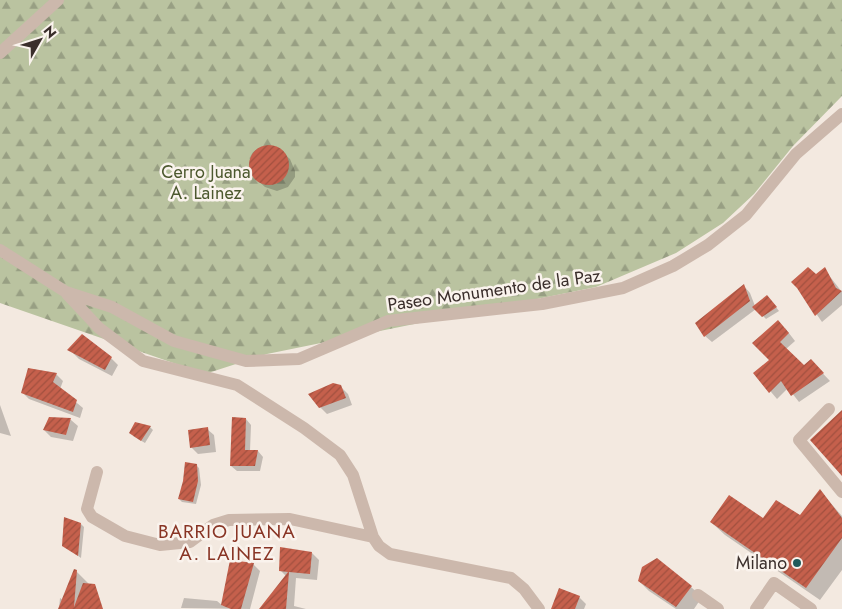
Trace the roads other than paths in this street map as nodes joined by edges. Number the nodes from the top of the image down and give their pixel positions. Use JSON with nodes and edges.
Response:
{"nodes":[{"id":1,"x":58,"y":0,"type":"edge"},
{"id":2,"x":0,"y":53,"type":"edge"},
{"id":3,"x":842,"y":114,"type":"edge"},
{"id":4,"x":0,"y":250,"type":"edge"},
{"id":5,"x":66,"y":292,"type":"junction"},
{"id":6,"x":829,"y":410,"type":"dead end"},
{"id":7,"x":97,"y":472,"type":"dead end"},
{"id":8,"x":842,"y":492,"type":"edge"},
{"id":9,"x":373,"y":537,"type":"junction"},
{"id":10,"x":698,"y":595,"type":"dead end"},
{"id":11,"x":539,"y":609,"type":"edge"},
{"id":12,"x":718,"y":609,"type":"edge"},
{"id":13,"x":756,"y":609,"type":"edge"},
{"id":14,"x":811,"y":609,"type":"edge"}],
"edges":[{"from":1,"to":2,"type":"street"},
{"from":3,"to":5,"type":"street","name":"Paseo Monumento de la Paz"},
{"from":4,"to":5,"type":"street","name":"Paseo Monumento de la Paz"},
{"from":5,"to":9,"type":"street"},
{"from":6,"to":8,"type":"street"},
{"from":7,"to":9,"type":"street"},
{"from":9,"to":11,"type":"street"},
{"from":10,"to":12,"type":"street"},
{"from":13,"to":14,"type":"street"}]}
